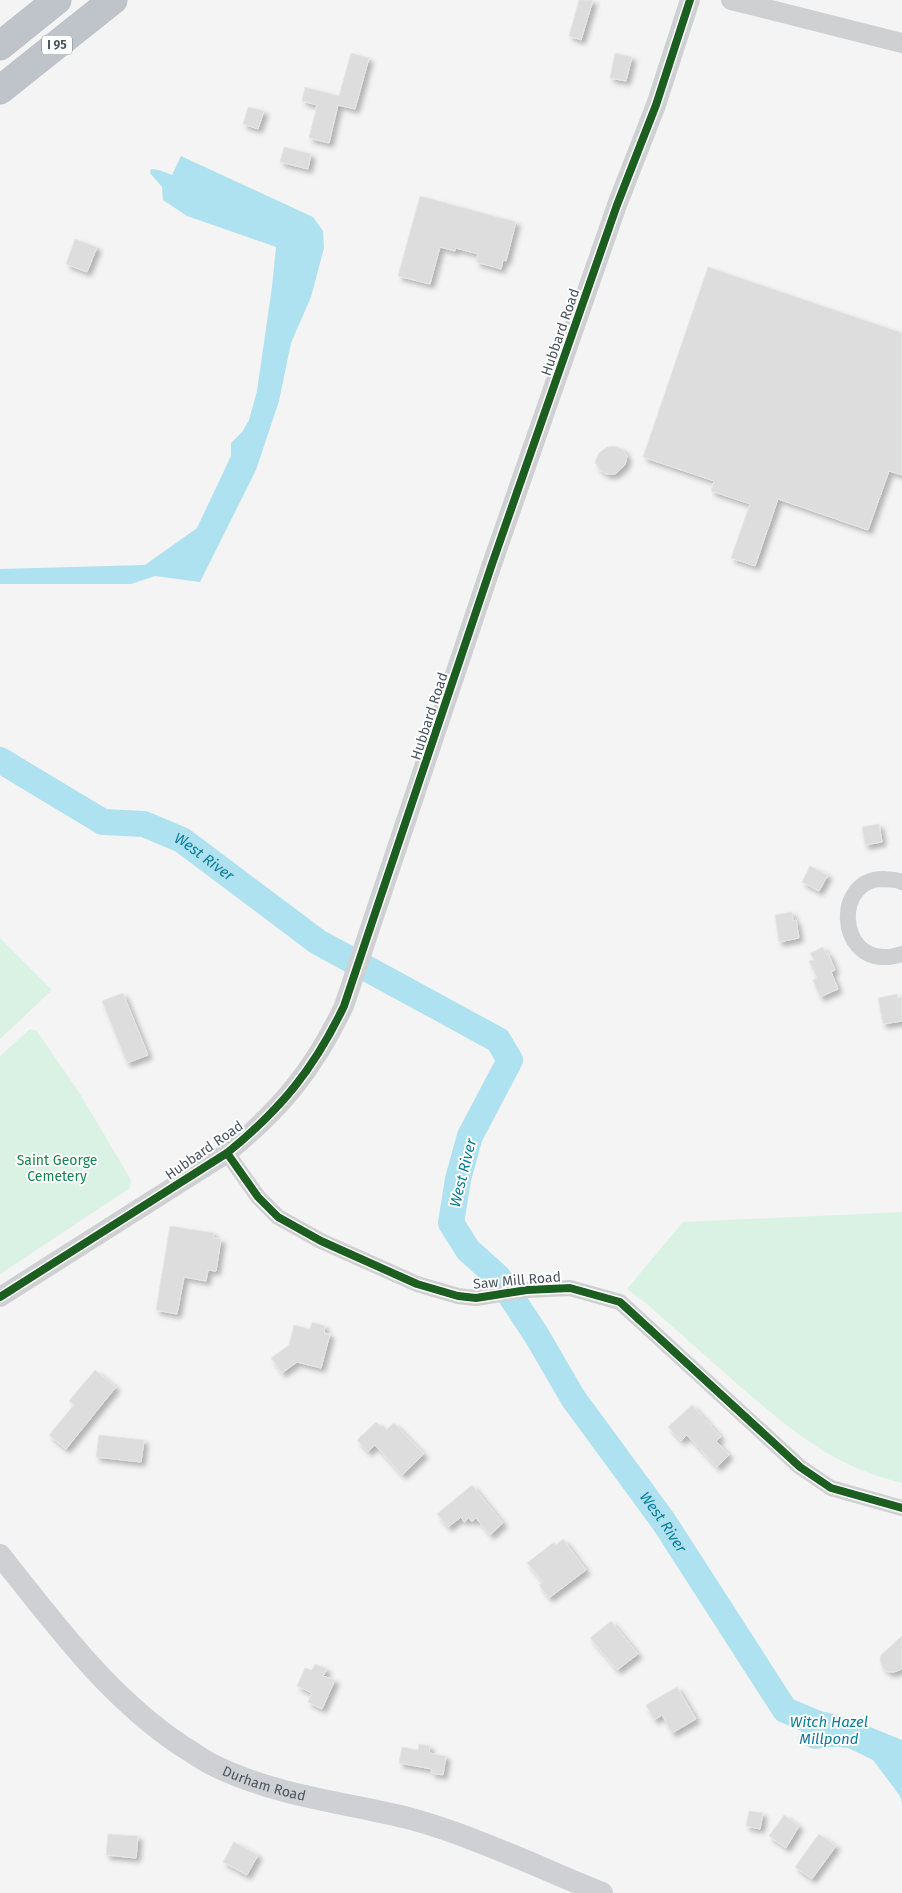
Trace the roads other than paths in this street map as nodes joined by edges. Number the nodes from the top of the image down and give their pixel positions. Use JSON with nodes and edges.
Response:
{"nodes":[{"id":1,"x":57,"y":0,"type":"edge"},
{"id":2,"x":113,"y":0,"type":"edge"},
{"id":3,"x":690,"y":0,"type":"edge"},
{"id":4,"x":731,"y":0,"type":"edge"},
{"id":5,"x":902,"y":43,"type":"edge"},
{"id":6,"x":0,"y":46,"type":"edge"},
{"id":7,"x":0,"y":90,"type":"edge"},
{"id":8,"x":902,"y":882,"type":"edge"},
{"id":9,"x":902,"y":954,"type":"edge"},
{"id":10,"x":227,"y":1153,"type":"junction"},
{"id":11,"x":0,"y":1298,"type":"edge"},
{"id":12,"x":902,"y":1508,"type":"edge"},
{"id":13,"x":0,"y":1555,"type":"edge"},
{"id":14,"x":602,"y":1893,"type":"edge"}],
"edges":[{"from":1,"to":6,"type":"highway","number":"I 95"},
{"from":2,"to":7,"type":"highway","number":"I 95"},
{"from":3,"to":10,"type":"street","name":"Hubbard Road"},
{"from":4,"to":5,"type":"street"},
{"from":8,"to":9,"type":"street"},
{"from":10,"to":11,"type":"street","name":"Hubbard Road"},
{"from":10,"to":12,"type":"street","name":"Saw Mill Road"},
{"from":13,"to":14,"type":"main road","name":"Durham Road"}]}
